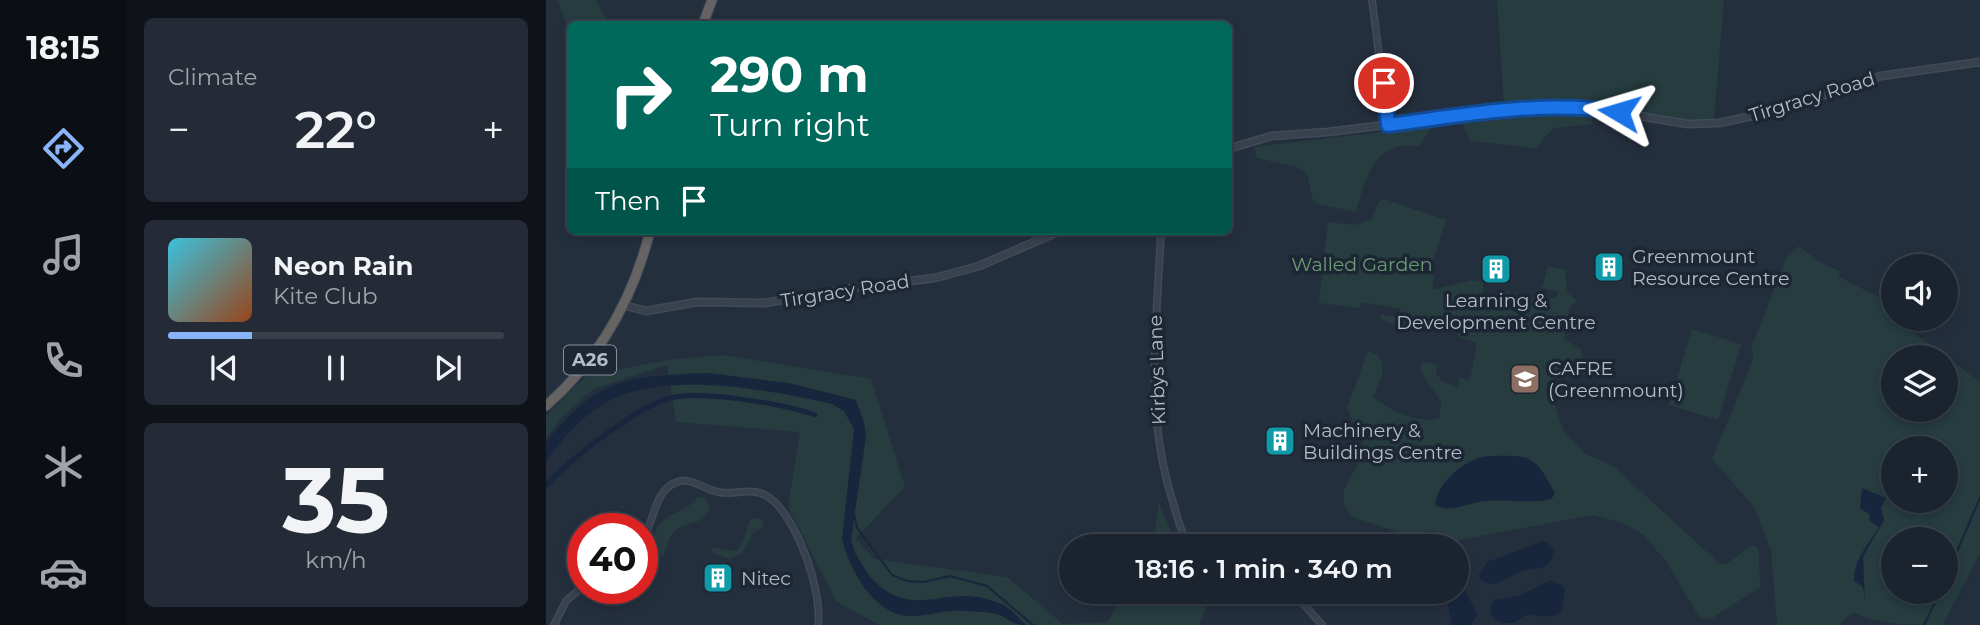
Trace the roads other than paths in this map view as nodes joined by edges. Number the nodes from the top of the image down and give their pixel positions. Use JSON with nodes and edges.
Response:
{"nodes":[{"id":1,"x":712,"y":0,"type":"edge"},
{"id":2,"x":1372,"y":0,"type":"edge"},
{"id":3,"x":704,"y":21,"type":"edge"},
{"id":4,"x":1980,"y":62,"type":"edge"},
{"id":5,"x":1388,"y":125,"type":"junction"},
{"id":6,"x":1232,"y":148,"type":"edge"},
{"id":7,"x":649,"y":235,"type":"edge"},
{"id":8,"x":1050,"y":235,"type":"edge"},
{"id":9,"x":1161,"y":235,"type":"edge"},
{"id":10,"x":623,"y":305,"type":"junction"},
{"id":11,"x":546,"y":406,"type":"edge"},
{"id":12,"x":654,"y":513,"type":"edge"},
{"id":13,"x":1183,"y":534,"type":"edge"},
{"id":14,"x":567,"y":600,"type":"edge"},
{"id":15,"x":1304,"y":604,"type":"edge"},
{"id":16,"x":554,"y":625,"type":"edge"},
{"id":17,"x":818,"y":625,"type":"edge"},
{"id":18,"x":1322,"y":625,"type":"edge"}],
"edges":[{"from":1,"to":3,"type":"highway"},
{"from":2,"to":5,"type":"street"},
{"from":4,"to":5,"type":"street","name":"Tirgracy Road"},
{"from":5,"to":6,"type":"street","name":"Tirgracy Road"},
{"from":7,"to":10,"type":"highway","number":"A26"},
{"from":8,"to":10,"type":"street","name":"Tirgracy Road"},
{"from":9,"to":13,"type":"street","name":"Kirbys Lane"},
{"from":10,"to":11,"type":"highway","number":"A26"},
{"from":12,"to":17,"type":"street"},
{"from":14,"to":16,"type":"street"},
{"from":15,"to":18,"type":"street"}]}
